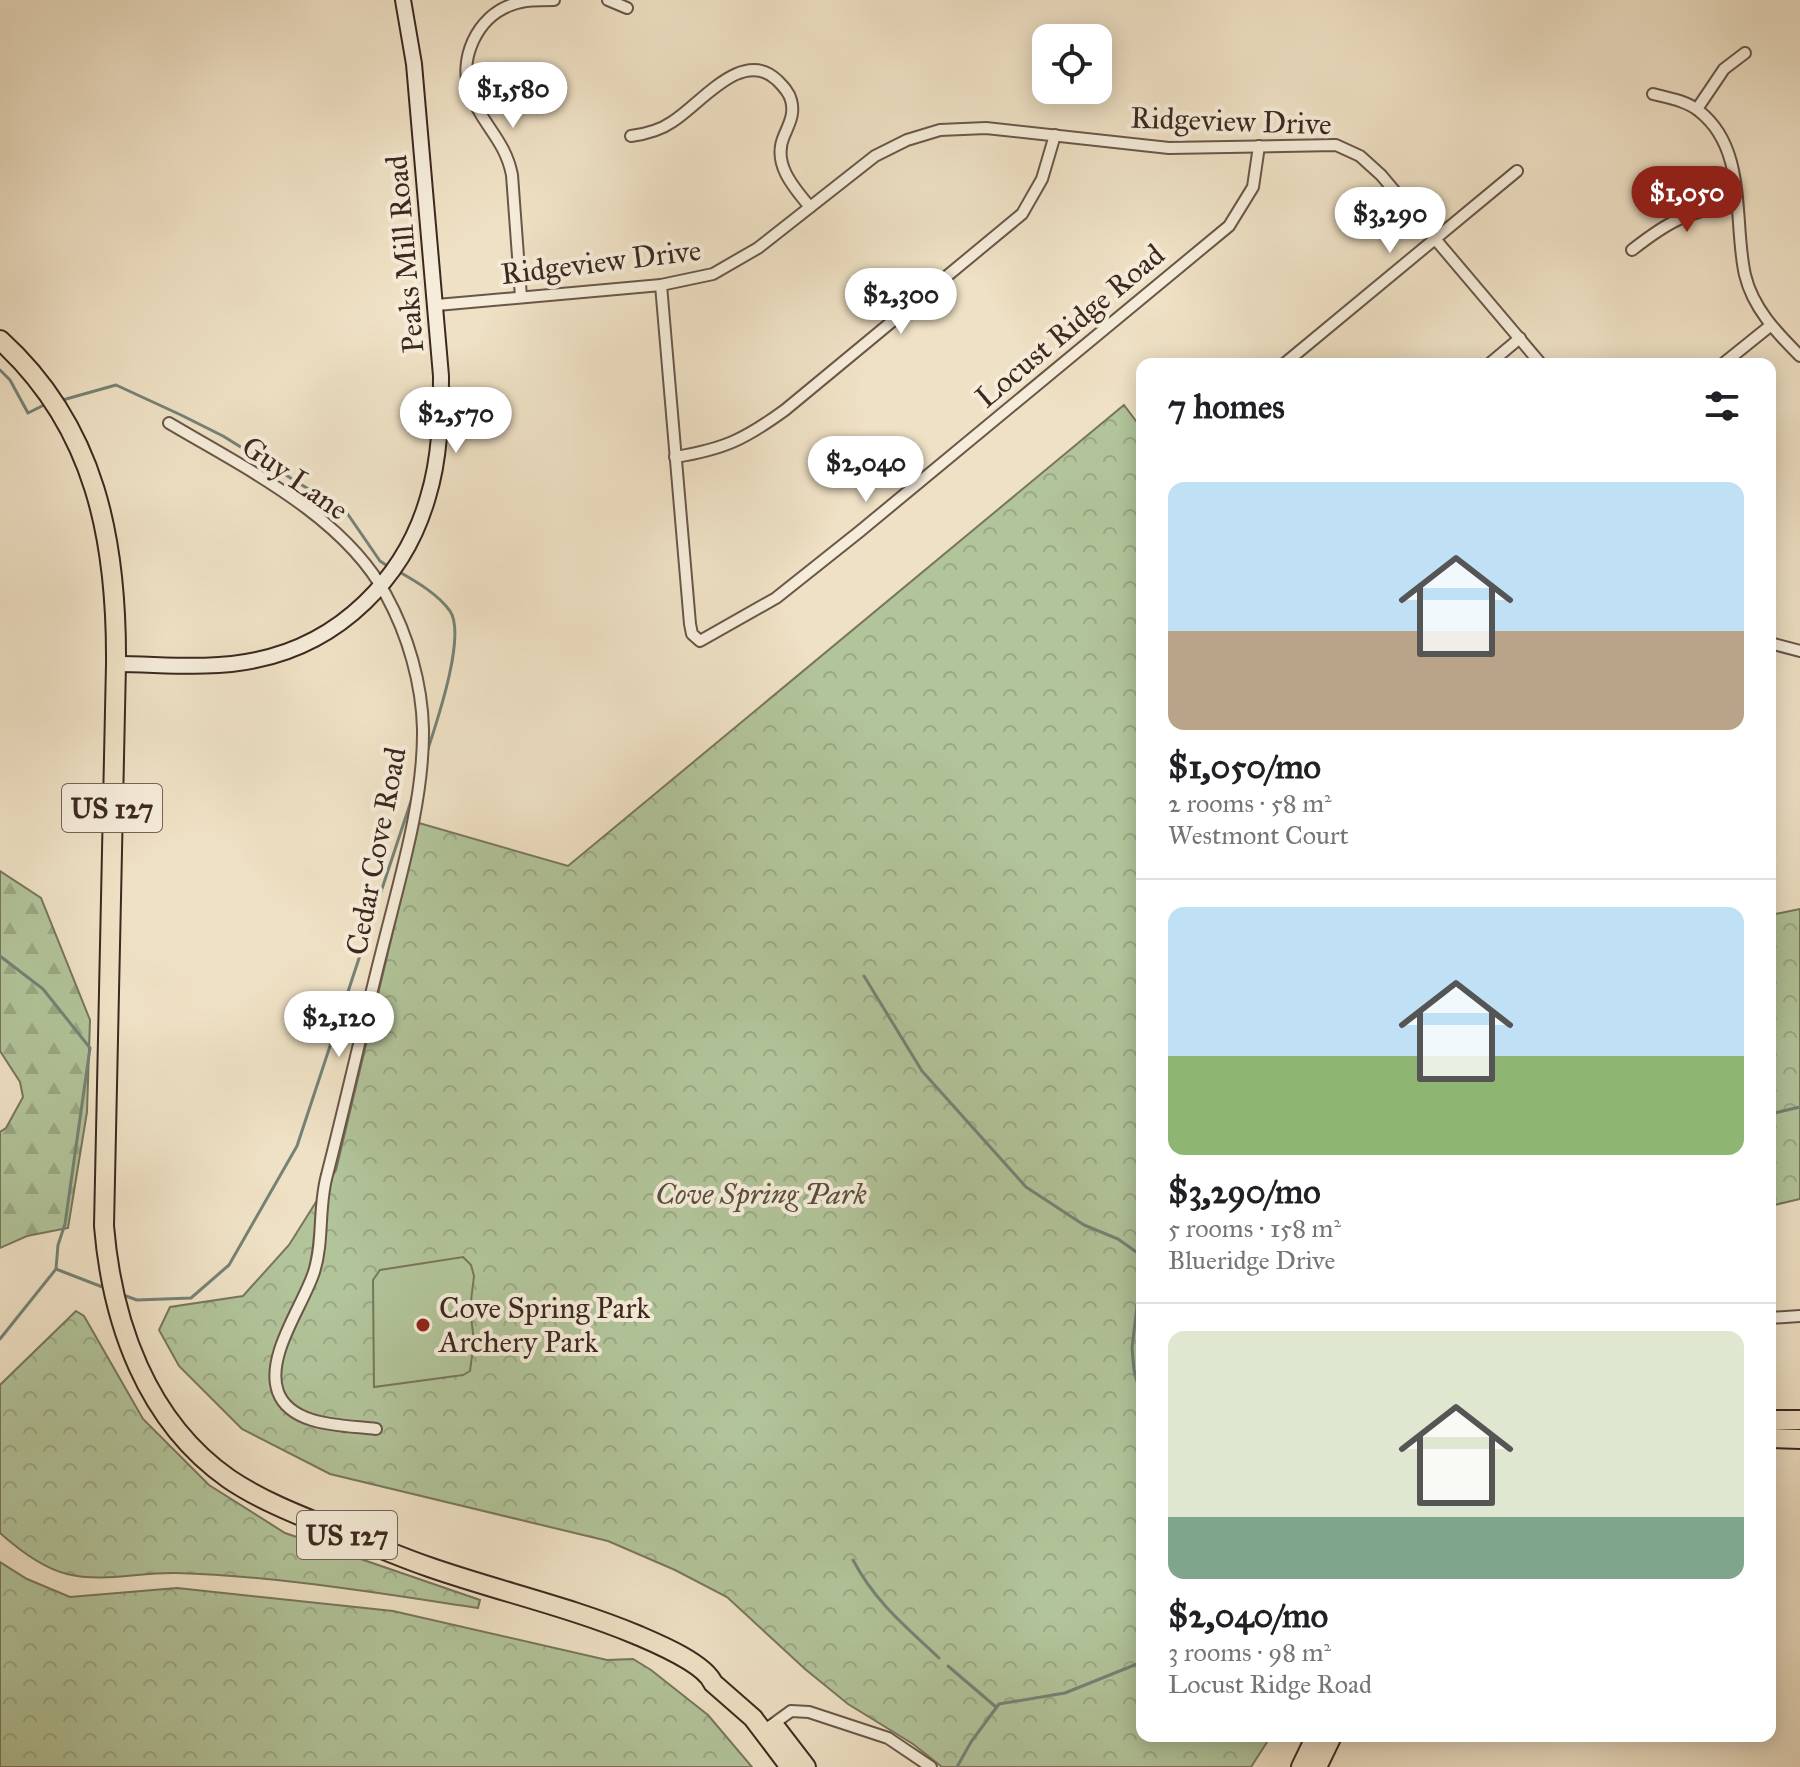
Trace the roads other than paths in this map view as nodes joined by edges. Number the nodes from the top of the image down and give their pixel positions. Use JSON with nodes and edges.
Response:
{"nodes":[{"id":1,"x":403,"y":0,"type":"edge"},
{"id":2,"x":554,"y":0,"type":"edge"},
{"id":3,"x":608,"y":0,"type":"edge"},
{"id":4,"x":627,"y":8,"type":"dead end"},
{"id":5,"x":1745,"y":53,"type":"dead end"},
{"id":6,"x":1653,"y":94,"type":"dead end"},
{"id":7,"x":1697,"y":109,"type":"junction"},
{"id":8,"x":1055,"y":135,"type":"junction"},
{"id":9,"x":631,"y":136,"type":"dead end"},
{"id":10,"x":1259,"y":146,"type":"junction"},
{"id":11,"x":1517,"y":171,"type":"dead end"},
{"id":12,"x":1736,"y":205,"type":"junction"},
{"id":13,"x":810,"y":207,"type":"junction"},
{"id":14,"x":1435,"y":240,"type":"junction"},
{"id":15,"x":1632,"y":250,"type":"dead end"},
{"id":16,"x":661,"y":285,"type":"junction"},
{"id":17,"x":521,"y":297,"type":"junction"},
{"id":18,"x":437,"y":305,"type":"junction"},
{"id":19,"x":1770,"y":326,"type":"junction"},
{"id":20,"x":1520,"y":338,"type":"junction"},
{"id":21,"x":0,"y":340,"type":"edge"},
{"id":22,"x":1800,"y":356,"type":"edge"},
{"id":23,"x":1291,"y":358,"type":"edge"},
{"id":24,"x":1496,"y":358,"type":"edge"},
{"id":25,"x":1536,"y":358,"type":"edge"},
{"id":26,"x":1730,"y":358,"type":"edge"},
{"id":27,"x":169,"y":423,"type":"dead end"},
{"id":28,"x":675,"y":457,"type":"junction"},
{"id":29,"x":381,"y":586,"type":"junction"},
{"id":30,"x":1776,"y":645,"type":"edge"},
{"id":31,"x":1800,"y":651,"type":"edge"},
{"id":32,"x":116,"y":664,"type":"junction"},
{"id":33,"x":1800,"y":1316,"type":"edge"},
{"id":34,"x":1776,"y":1318,"type":"edge"},
{"id":35,"x":1776,"y":1420,"type":"edge"},
{"id":36,"x":1800,"y":1420,"type":"edge"},
{"id":37,"x":376,"y":1429,"type":"dead end"},
{"id":38,"x":1776,"y":1438,"type":"edge"},
{"id":39,"x":1800,"y":1439,"type":"edge"},
{"id":40,"x":768,"y":1727,"type":"junction"},
{"id":41,"x":1313,"y":1742,"type":"edge"},
{"id":42,"x":1329,"y":1742,"type":"edge"},
{"id":43,"x":784,"y":1761,"type":"edge"},
{"id":44,"x":1319,"y":1764,"type":"edge"},
{"id":45,"x":806,"y":1767,"type":"edge"},
{"id":46,"x":931,"y":1767,"type":"edge"},
{"id":47,"x":1301,"y":1767,"type":"edge"}],
"edges":[{"from":1,"to":18,"type":"street","name":"Peaks Mill Road"},
{"from":2,"to":17,"type":"street"},
{"from":3,"to":4,"type":"street"},
{"from":5,"to":7,"type":"street"},
{"from":6,"to":7,"type":"street"},
{"from":7,"to":12,"type":"street"},
{"from":8,"to":10,"type":"street","name":"Ridgeview Drive"},
{"from":8,"to":13,"type":"street","name":"Ridgeview Drive"},
{"from":8,"to":28,"type":"street"},
{"from":9,"to":13,"type":"street"},
{"from":10,"to":14,"type":"street","name":"Ridgeview Drive"},
{"from":10,"to":28,"type":"street","name":"Locust Ridge Road"},
{"from":11,"to":14,"type":"street"},
{"from":12,"to":15,"type":"street"},
{"from":12,"to":19,"type":"street"},
{"from":13,"to":16,"type":"street","name":"Ridgeview Drive"},
{"from":14,"to":20,"type":"street","name":"Ridgeview Drive"},
{"from":14,"to":23,"type":"street"},
{"from":16,"to":17,"type":"street","name":"Ridgeview Drive"},
{"from":16,"to":28,"type":"street","name":"Locust Ridge Road"},
{"from":17,"to":18,"type":"street","name":"Ridgeview Drive"},
{"from":18,"to":29,"type":"street","name":"Peaks Mill Road"},
{"from":19,"to":22,"type":"street"},
{"from":19,"to":26,"type":"street"},
{"from":20,"to":24,"type":"street"},
{"from":20,"to":25,"type":"street","name":"Ridgeview Drive"},
{"from":21,"to":32,"type":"highway","number":"US 127"},
{"from":27,"to":29,"type":"street","name":"Guy Lane"},
{"from":29,"to":32,"type":"street","name":"Peaks Mill Road"},
{"from":29,"to":37,"type":"street","name":"Cedar Cove Road"},
{"from":30,"to":31,"type":"street"},
{"from":32,"to":40,"type":"highway","number":"US 127"},
{"from":33,"to":34,"type":"street"},
{"from":35,"to":36,"type":"highway"},
{"from":38,"to":39,"type":"highway"},
{"from":40,"to":43,"type":"highway","number":"US 127"},
{"from":40,"to":45,"type":"highway","number":"US 127"},
{"from":40,"to":46,"type":"street"},
{"from":41,"to":47,"type":"highway"},
{"from":42,"to":44,"type":"highway"}]}
